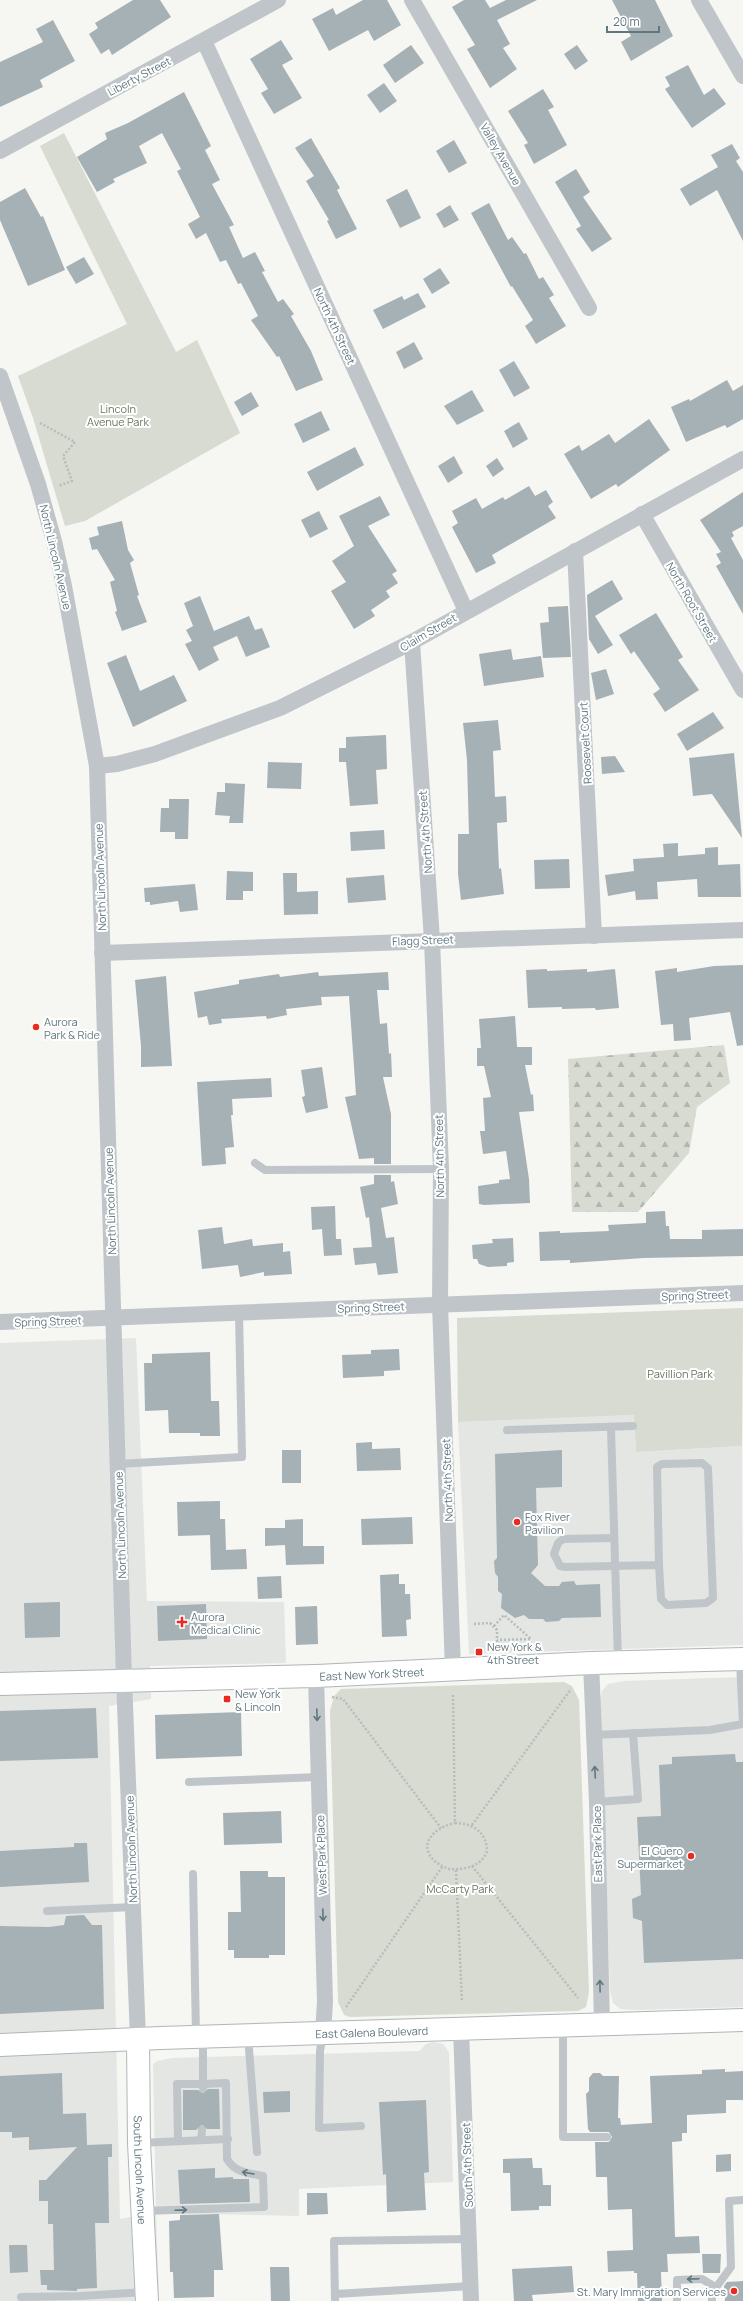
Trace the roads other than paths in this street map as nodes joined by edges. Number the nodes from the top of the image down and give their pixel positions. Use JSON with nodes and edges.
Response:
{"nodes":[{"id":1,"x":278,"y":0,"type":"edge"},
{"id":2,"x":412,"y":0,"type":"edge"},
{"id":3,"x":699,"y":0,"type":"edge"},
{"id":4,"x":204,"y":41,"type":"junction"},
{"id":5,"x":743,"y":76,"type":"edge"},
{"id":6,"x":0,"y":151,"type":"edge"},
{"id":7,"x":590,"y":308,"type":"dead end"},
{"id":8,"x":0,"y":376,"type":"edge"},
{"id":9,"x":743,"y":459,"type":"edge"},
{"id":10,"x":642,"y":514,"type":"junction"},
{"id":11,"x":575,"y":551,"type":"junction"},
{"id":12,"x":466,"y":611,"type":"junction"},
{"id":13,"x":412,"y":642,"type":"junction"},
{"id":14,"x":743,"y":690,"type":"edge"},
{"id":15,"x":97,"y":766,"type":"junction"},
{"id":16,"x":743,"y":930,"type":"edge"},
{"id":17,"x":594,"y":936,"type":"junction"},
{"id":18,"x":432,"y":940,"type":"junction"},
{"id":19,"x":102,"y":953,"type":"junction"},
{"id":20,"x":255,"y":1163,"type":"dead end"},
{"id":21,"x":440,"y":1169,"type":"junction"},
{"id":22,"x":743,"y":1293,"type":"edge"},
{"id":23,"x":440,"y":1304,"type":"junction"},
{"id":24,"x":240,"y":1313,"type":"junction"},
{"id":25,"x":113,"y":1318,"type":"junction"},
{"id":26,"x":0,"y":1322,"type":"edge"},
{"id":27,"x":633,"y":1426,"type":"dead end"},
{"id":28,"x":611,"y":1428,"type":"junction"},
{"id":29,"x":508,"y":1430,"type":"dead end"},
{"id":30,"x":118,"y":1464,"type":"junction"},
{"id":31,"x":613,"y":1538,"type":"junction"},
{"id":32,"x":659,"y":1564,"type":"junction"},
{"id":33,"x":615,"y":1566,"type":"junction"},
{"id":34,"x":741,"y":1659,"type":"edge"},
{"id":35,"x":618,"y":1662,"type":"junction"},
{"id":36,"x":590,"y":1663,"type":"junction"},
{"id":37,"x":453,"y":1670,"type":"junction"},
{"id":38,"x":316,"y":1676,"type":"junction"},
{"id":39,"x":124,"y":1680,"type":"junction"},
{"id":40,"x":0,"y":1684,"type":"edge"},
{"id":41,"x":633,"y":1733,"type":"junction"},
{"id":42,"x":594,"y":1735,"type":"junction"},
{"id":43,"x":319,"y":1777,"type":"junction"},
{"id":44,"x":189,"y":1782,"type":"dead end"},
{"id":45,"x":597,"y":1802,"type":"junction"},
{"id":46,"x":193,"y":1874,"type":"dead end"},
{"id":47,"x":133,"y":1907,"type":"junction"},
{"id":48,"x":47,"y":1911,"type":"dead end"},
{"id":49,"x":743,"y":2020,"type":"edge"},
{"id":50,"x":602,"y":2025,"type":"junction"},
{"id":51,"x":563,"y":2026,"type":"junction"},
{"id":52,"x":461,"y":2029,"type":"junction"},
{"id":53,"x":323,"y":2033,"type":"junction"},
{"id":54,"x":248,"y":2035,"type":"junction"},
{"id":55,"x":200,"y":2037,"type":"junction"},
{"id":56,"x":138,"y":2039,"type":"junction"},
{"id":57,"x":0,"y":2045,"type":"edge"},
{"id":58,"x":203,"y":2086,"type":"junction"},
{"id":59,"x":362,"y":2126,"type":"dead end"},
{"id":60,"x":202,"y":2130,"type":"dead end"},
{"id":61,"x":608,"y":2137,"type":"dead end"},
{"id":62,"x":228,"y":2139,"type":"junction"},
{"id":63,"x":201,"y":2140,"type":"junction"},
{"id":64,"x":178,"y":2141,"type":"junction"},
{"id":65,"x":139,"y":2143,"type":"junction"},
{"id":66,"x":257,"y":2152,"type":"dead end"},
{"id":67,"x":743,"y":2200,"type":"edge"},
{"id":68,"x":142,"y":2212,"type":"junction"},
{"id":69,"x":470,"y":2239,"type":"junction"},
{"id":70,"x":471,"y":2293,"type":"edge"},
{"id":71,"x":147,"y":2296,"type":"edge"},
{"id":72,"x":21,"y":2297,"type":"dead end"},
{"id":73,"x":712,"y":2297,"type":"edge"},
{"id":74,"x":335,"y":2298,"type":"edge"},
{"id":75,"x":677,"y":2301,"type":"edge"}],
"edges":[{"from":1,"to":4,"type":"street","name":"Liberty Street"},
{"from":2,"to":7,"type":"street","name":"Valley Avenue"},
{"from":3,"to":5,"type":"street"},
{"from":4,"to":6,"type":"street","name":"Liberty Street"},
{"from":4,"to":12,"type":"street","name":"North 4th Street"},
{"from":8,"to":15,"type":"street","name":"North Lincoln Avenue"},
{"from":9,"to":10,"type":"street","name":"Claim Street"},
{"from":10,"to":11,"type":"street","name":"Claim Street"},
{"from":10,"to":14,"type":"street","name":"North Root Street"},
{"from":11,"to":12,"type":"street","name":"Claim Street"},
{"from":11,"to":17,"type":"street","name":"Roosevelt Court"},
{"from":12,"to":13,"type":"street","name":"Claim Street"},
{"from":13,"to":15,"type":"street","name":"Claim Street"},
{"from":13,"to":18,"type":"street","name":"North 4th Street"},
{"from":15,"to":19,"type":"street","name":"North Lincoln Avenue"},
{"from":16,"to":17,"type":"street","name":"Flagg Street"},
{"from":17,"to":18,"type":"street","name":"Flagg Street"},
{"from":18,"to":19,"type":"street","name":"Flagg Street"},
{"from":18,"to":21,"type":"street","name":"North 4th Street"},
{"from":19,"to":25,"type":"street","name":"North Lincoln Avenue"},
{"from":20,"to":21,"type":"lane"},
{"from":21,"to":23,"type":"street","name":"North 4th Street"},
{"from":22,"to":23,"type":"street","name":"Spring Street"},
{"from":23,"to":24,"type":"street","name":"Spring Street"},
{"from":23,"to":37,"type":"street","name":"North 4th Street"},
{"from":24,"to":25,"type":"street","name":"Spring Street"},
{"from":24,"to":30,"type":"lane"},
{"from":25,"to":26,"type":"street","name":"Spring Street"},
{"from":25,"to":30,"type":"street","name":"North Lincoln Avenue"},
{"from":27,"to":28,"type":"lane"},
{"from":28,"to":29,"type":"lane"},
{"from":28,"to":31,"type":"lane"},
{"from":30,"to":39,"type":"street","name":"North Lincoln Avenue"},
{"from":31,"to":33,"type":"lane"},
{"from":31,"to":33,"type":"lane"},
{"from":32,"to":32,"type":"lane"},
{"from":32,"to":33,"type":"lane"},
{"from":33,"to":35,"type":"lane"},
{"from":34,"to":35,"type":"main road","name":"East New York Street"},
{"from":34,"to":41,"type":"lane"},
{"from":35,"to":36,"type":"main road","name":"East New York Street"},
{"from":36,"to":37,"type":"main road","name":"East New York Street"},
{"from":36,"to":42,"type":"street","name":"East Park Place"},
{"from":37,"to":38,"type":"main road","name":"East New York Street"},
{"from":38,"to":39,"type":"main road","name":"East New York Street"},
{"from":38,"to":43,"type":"street","name":"West Park Place","one_way":true},
{"from":39,"to":40,"type":"main road","name":"East New York Street"},
{"from":39,"to":47,"type":"street","name":"North Lincoln Avenue"},
{"from":41,"to":42,"type":"lane"},
{"from":41,"to":45,"type":"lane"},
{"from":45,"to":42,"type":"street","name":"East Park Place","one_way":true},
{"from":43,"to":44,"type":"lane"},
{"from":43,"to":53,"type":"street","name":"West Park Place","one_way":true},
{"from":50,"to":45,"type":"street","name":"East Park Place","one_way":true},
{"from":46,"to":55,"type":"lane"},
{"from":47,"to":48,"type":"lane"},
{"from":47,"to":56,"type":"street","name":"North Lincoln Avenue"},
{"from":49,"to":50,"type":"main road","name":"East Galena Boulevard"},
{"from":50,"to":51,"type":"main road","name":"East Galena Boulevard"},
{"from":51,"to":52,"type":"main road","name":"East Galena Boulevard"},
{"from":51,"to":61,"type":"lane"},
{"from":52,"to":53,"type":"main road","name":"East Galena Boulevard"},
{"from":52,"to":69,"type":"street","name":"South 4th Street"},
{"from":53,"to":54,"type":"main road","name":"East Galena Boulevard"},
{"from":53,"to":59,"type":"lane"},
{"from":54,"to":55,"type":"main road","name":"East Galena Boulevard"},
{"from":54,"to":66,"type":"lane"},
{"from":55,"to":56,"type":"main road","name":"East Galena Boulevard"},
{"from":55,"to":58,"type":"lane"},
{"from":56,"to":57,"type":"main road","name":"East Galena Boulevard"},
{"from":56,"to":65,"type":"main road","name":"South Lincoln Avenue"},
{"from":58,"to":62,"type":"lane"},
{"from":58,"to":64,"type":"lane"},
{"from":60,"to":63,"type":"lane"},
{"from":62,"to":63,"type":"lane"},
{"from":68,"to":62,"type":"lane","one_way":true},
{"from":63,"to":64,"type":"lane"},
{"from":64,"to":65,"type":"lane"},
{"from":65,"to":68,"type":"main road","name":"South Lincoln Avenue"},
{"from":67,"to":73,"type":"lane"},
{"from":68,"to":71,"type":"main road","name":"South Lincoln Avenue"},
{"from":69,"to":70,"type":"street","name":"South 4th Street"},
{"from":69,"to":74,"type":"lane"},
{"from":70,"to":74,"type":"lane"},
{"from":71,"to":72,"type":"lane"},
{"from":73,"to":75,"type":"lane","one_way":true}]}
